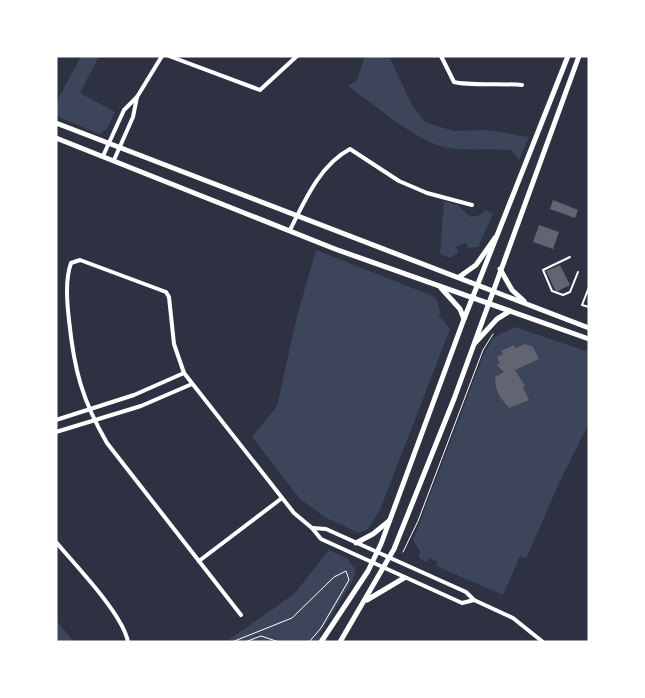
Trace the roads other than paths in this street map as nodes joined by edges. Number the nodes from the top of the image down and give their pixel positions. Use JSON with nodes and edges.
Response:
{"nodes":[{"id":1,"x":162,"y":56,"type":"edge"},
{"id":2,"x":169,"y":56,"type":"edge"},
{"id":3,"x":296,"y":56,"type":"edge"},
{"id":4,"x":441,"y":56,"type":"edge"},
{"id":5,"x":568,"y":56,"type":"edge"},
{"id":6,"x":579,"y":56,"type":"edge"},
{"id":7,"x":522,"y":85,"type":"dead end"},
{"id":8,"x":137,"y":97,"type":"junction"},
{"id":9,"x":56,"y":123,"type":"edge"},
{"id":10,"x":56,"y":138,"type":"edge"},
{"id":11,"x":109,"y":142,"type":"junction"},
{"id":12,"x":120,"y":147,"type":"junction"},
{"id":13,"x":103,"y":156,"type":"junction"},
{"id":14,"x":114,"y":160,"type":"junction"},
{"id":15,"x":472,"y":204,"type":"dead end"},
{"id":16,"x":297,"y":216,"type":"junction"},
{"id":17,"x":502,"y":228,"type":"junction"},
{"id":18,"x":290,"y":230,"type":"junction"},
{"id":19,"x":570,"y":257,"type":"dead end"},
{"id":20,"x":500,"y":269,"type":"junction"},
{"id":21,"x":578,"y":272,"type":"dead end"},
{"id":22,"x":459,"y":277,"type":"junction"},
{"id":23,"x":478,"y":285,"type":"junction"},
{"id":24,"x":439,"y":286,"type":"junction"},
{"id":25,"x":589,"y":286,"type":"edge"},
{"id":26,"x":492,"y":291,"type":"junction"},
{"id":27,"x":473,"y":298,"type":"junction"},
{"id":28,"x":487,"y":303,"type":"junction"},
{"id":29,"x":526,"y":303,"type":"junction"},
{"id":30,"x":589,"y":307,"type":"edge"},
{"id":31,"x":510,"y":311,"type":"junction"},
{"id":32,"x":464,"y":319,"type":"junction"},
{"id":33,"x":589,"y":328,"type":"edge"},
{"id":34,"x":589,"y":339,"type":"edge"},
{"id":35,"x":473,"y":345,"type":"junction"},
{"id":36,"x":184,"y":373,"type":"junction"},
{"id":37,"x":192,"y":384,"type":"junction"},
{"id":38,"x":90,"y":410,"type":"junction"},
{"id":39,"x":56,"y":420,"type":"edge"},
{"id":40,"x":95,"y":421,"type":"junction"},
{"id":41,"x":56,"y":432,"type":"edge"},
{"id":42,"x":282,"y":498,"type":"junction"},
{"id":43,"x":390,"y":520,"type":"junction"},
{"id":44,"x":312,"y":528,"type":"junction"},
{"id":45,"x":56,"y":542,"type":"edge"},
{"id":46,"x":356,"y":543,"type":"junction"},
{"id":47,"x":377,"y":553,"type":"junction"},
{"id":48,"x":390,"y":558,"type":"junction"},
{"id":49,"x":199,"y":561,"type":"junction"},
{"id":50,"x":372,"y":564,"type":"junction"},
{"id":51,"x":384,"y":569,"type":"junction"},
{"id":52,"x":404,"y":578,"type":"junction"},
{"id":53,"x":366,"y":600,"type":"junction"},
{"id":54,"x":474,"y":600,"type":"junction"},
{"id":55,"x":241,"y":615,"type":"dead end"},
{"id":56,"x":128,"y":642,"type":"edge"},
{"id":57,"x":321,"y":642,"type":"edge"},
{"id":58,"x":340,"y":642,"type":"edge"},
{"id":59,"x":544,"y":642,"type":"edge"}],
"edges":[{"from":1,"to":8,"type":"street"},
{"from":2,"to":3,"type":"street"},
{"from":4,"to":7,"type":"street"},
{"from":5,"to":17,"type":"street"},
{"from":6,"to":20,"type":"street"},
{"from":8,"to":11,"type":"street"},
{"from":8,"to":12,"type":"street"},
{"from":9,"to":11,"type":"street"},
{"from":10,"to":13,"type":"street"},
{"from":11,"to":12,"type":"street"},
{"from":11,"to":13,"type":"street"},
{"from":12,"to":14,"type":"street"},
{"from":12,"to":16,"type":"street"},
{"from":13,"to":14,"type":"street"},
{"from":14,"to":18,"type":"street"},
{"from":15,"to":16,"type":"street"},
{"from":16,"to":18,"type":"street"},
{"from":16,"to":22,"type":"street"},
{"from":17,"to":22,"type":"street"},
{"from":17,"to":23,"type":"street"},
{"from":18,"to":24,"type":"street"},
{"from":19,"to":21,"type":"lane"},
{"from":20,"to":26,"type":"street"},
{"from":20,"to":29,"type":"street"},
{"from":22,"to":23,"type":"street"},
{"from":23,"to":26,"type":"street"},
{"from":23,"to":27,"type":"street"},
{"from":24,"to":27,"type":"street"},
{"from":24,"to":32,"type":"street"},
{"from":25,"to":30,"type":"lane"},
{"from":26,"to":28,"type":"street"},
{"from":26,"to":29,"type":"street"},
{"from":27,"to":28,"type":"street"},
{"from":27,"to":32,"type":"street"},
{"from":28,"to":31,"type":"street"},
{"from":28,"to":35,"type":"street"},
{"from":29,"to":33,"type":"street"},
{"from":31,"to":34,"type":"street"},
{"from":31,"to":35,"type":"street"},
{"from":32,"to":43,"type":"street"},
{"from":35,"to":48,"type":"street"},
{"from":36,"to":37,"type":"street"},
{"from":36,"to":38,"type":"street"},
{"from":36,"to":38,"type":"street"},
{"from":37,"to":40,"type":"street"},
{"from":37,"to":42,"type":"street"},
{"from":38,"to":39,"type":"street"},
{"from":38,"to":40,"type":"street"},
{"from":40,"to":41,"type":"street"},
{"from":40,"to":49,"type":"street"},
{"from":42,"to":44,"type":"street"},
{"from":42,"to":49,"type":"street"},
{"from":43,"to":46,"type":"street"},
{"from":43,"to":47,"type":"street"},
{"from":44,"to":46,"type":"street"},
{"from":44,"to":50,"type":"street"},
{"from":45,"to":56,"type":"street"},
{"from":46,"to":47,"type":"street"},
{"from":47,"to":48,"type":"street"},
{"from":47,"to":50,"type":"street"},
{"from":48,"to":51,"type":"street"},
{"from":48,"to":54,"type":"street"},
{"from":49,"to":55,"type":"street"},
{"from":50,"to":51,"type":"street"},
{"from":50,"to":57,"type":"street"},
{"from":51,"to":52,"type":"street"},
{"from":51,"to":53,"type":"street"},
{"from":52,"to":53,"type":"street"},
{"from":52,"to":54,"type":"street"},
{"from":53,"to":58,"type":"street"},
{"from":54,"to":59,"type":"street"}]}
